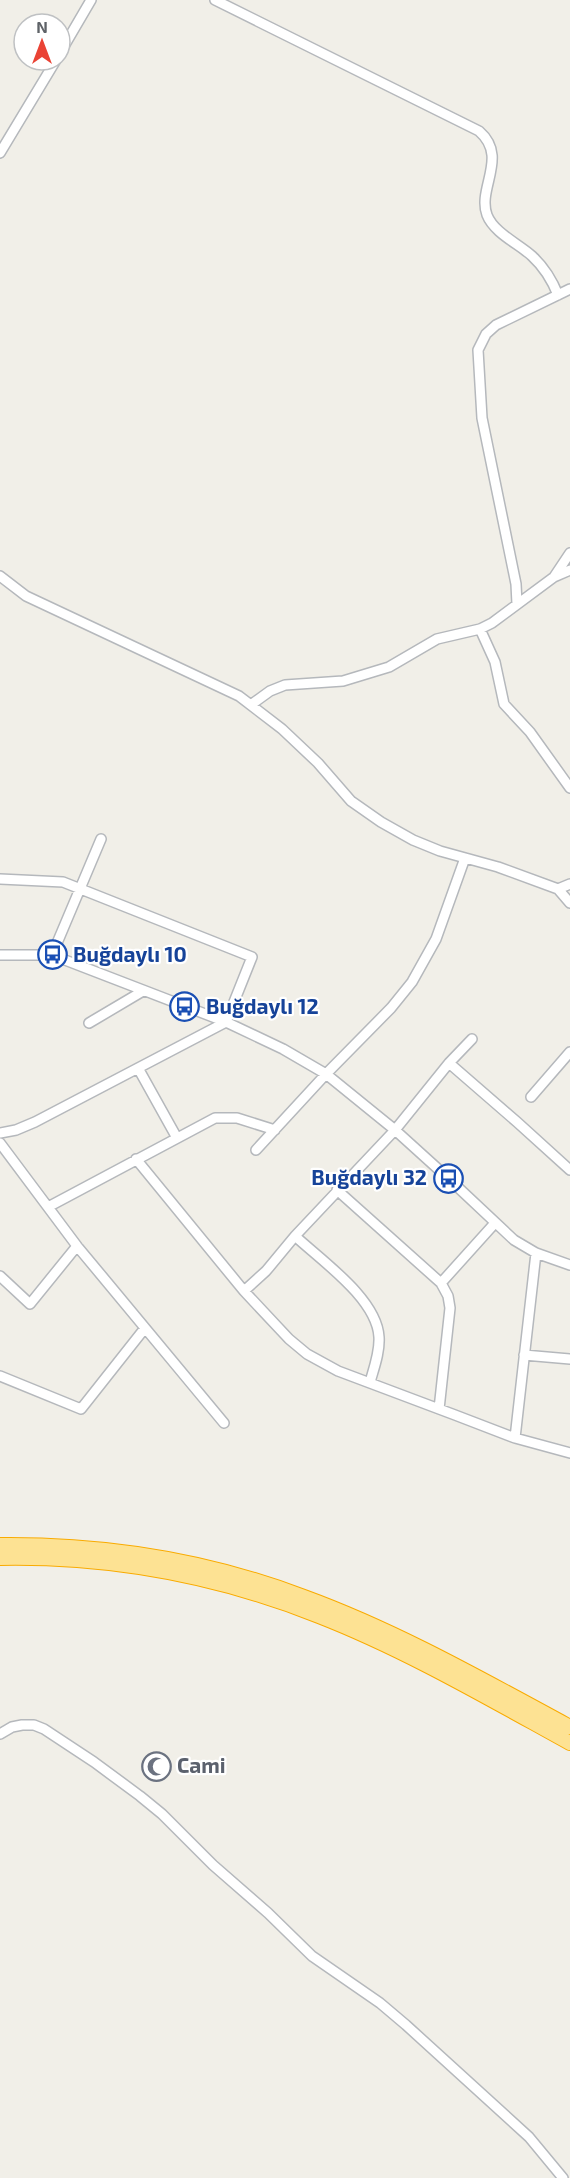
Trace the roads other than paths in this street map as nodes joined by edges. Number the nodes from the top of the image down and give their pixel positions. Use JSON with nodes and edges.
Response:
{"nodes":[{"id":1,"x":91,"y":0,"type":"edge"},
{"id":2,"x":215,"y":0,"type":"edge"},
{"id":3,"x":72,"y":32,"type":"edge"},
{"id":4,"x":49,"y":72,"type":"edge"},
{"id":5,"x":0,"y":153,"type":"edge"},
{"id":6,"x":570,"y":289,"type":"edge"},
{"id":7,"x":558,"y":295,"type":"junction"},
{"id":8,"x":570,"y":553,"type":"edge"},
{"id":9,"x":570,"y":570,"type":"edge"},
{"id":10,"x":0,"y":576,"type":"edge"},
{"id":11,"x":554,"y":577,"type":"junction"},
{"id":12,"x":517,"y":604,"type":"junction"},
{"id":13,"x":480,"y":629,"type":"junction"},
{"id":14,"x":252,"y":704,"type":"junction"},
{"id":15,"x":570,"y":788,"type":"edge"},
{"id":16,"x":101,"y":839,"type":"dead end"},
{"id":17,"x":465,"y":858,"type":"junction"},
{"id":18,"x":0,"y":879,"type":"edge"},
{"id":19,"x":570,"y":884,"type":"edge"},
{"id":20,"x":80,"y":888,"type":"junction"},
{"id":21,"x":558,"y":889,"type":"junction"},
{"id":22,"x":570,"y":903,"type":"edge"},
{"id":23,"x":0,"y":955,"type":"edge"},
{"id":24,"x":52,"y":955,"type":"junction"},
{"id":25,"x":143,"y":991,"type":"junction"},
{"id":26,"x":226,"y":1022,"type":"junction"},
{"id":27,"x":89,"y":1023,"type":"dead end"},
{"id":28,"x":472,"y":1038,"type":"dead end"},
{"id":29,"x":570,"y":1052,"type":"edge"},
{"id":30,"x":449,"y":1063,"type":"junction"},
{"id":31,"x":138,"y":1068,"type":"junction"},
{"id":32,"x":326,"y":1074,"type":"junction"},
{"id":33,"x":531,"y":1097,"type":"dead end"},
{"id":34,"x":275,"y":1130,"type":"junction"},
{"id":35,"x":395,"y":1130,"type":"junction"},
{"id":36,"x":0,"y":1133,"type":"edge"},
{"id":37,"x":177,"y":1138,"type":"junction"},
{"id":38,"x":0,"y":1143,"type":"edge"},
{"id":39,"x":256,"y":1150,"type":"dead end"},
{"id":40,"x":136,"y":1159,"type":"junction"},
{"id":41,"x":570,"y":1170,"type":"edge"},
{"id":42,"x":337,"y":1190,"type":"junction"},
{"id":43,"x":48,"y":1207,"type":"junction"},
{"id":44,"x":495,"y":1223,"type":"junction"},
{"id":45,"x":295,"y":1236,"type":"junction"},
{"id":46,"x":77,"y":1246,"type":"junction"},
{"id":47,"x":536,"y":1254,"type":"junction"},
{"id":48,"x":570,"y":1265,"type":"edge"},
{"id":49,"x":0,"y":1276,"type":"edge"},
{"id":50,"x":441,"y":1283,"type":"junction"},
{"id":51,"x":244,"y":1291,"type":"junction"},
{"id":52,"x":145,"y":1328,"type":"junction"},
{"id":53,"x":524,"y":1355,"type":"junction"},
{"id":54,"x":570,"y":1359,"type":"edge"},
{"id":55,"x":0,"y":1376,"type":"edge"},
{"id":56,"x":370,"y":1382,"type":"junction"},
{"id":57,"x":439,"y":1409,"type":"junction"},
{"id":58,"x":224,"y":1423,"type":"dead end"},
{"id":59,"x":515,"y":1438,"type":"junction"},
{"id":60,"x":570,"y":1452,"type":"edge"},
{"id":61,"x":0,"y":1545,"type":"edge"},
{"id":62,"x":0,"y":1558,"type":"edge"},
{"id":63,"x":570,"y":1727,"type":"edge"},
{"id":64,"x":0,"y":1734,"type":"edge"},
{"id":65,"x":570,"y":1743,"type":"edge"},
{"id":66,"x":563,"y":2178,"type":"edge"}],
"edges":[{"from":1,"to":3,"type":"street"},
{"from":2,"to":7,"type":"street"},
{"from":4,"to":5,"type":"street"},
{"from":6,"to":7,"type":"street"},
{"from":7,"to":12,"type":"street"},
{"from":8,"to":11,"type":"street"},
{"from":9,"to":11,"type":"street"},
{"from":10,"to":14,"type":"street"},
{"from":11,"to":12,"type":"street"},
{"from":12,"to":13,"type":"street"},
{"from":13,"to":14,"type":"street"},
{"from":13,"to":15,"type":"street"},
{"from":14,"to":17,"type":"street"},
{"from":16,"to":20,"type":"street"},
{"from":17,"to":21,"type":"street"},
{"from":17,"to":32,"type":"street"},
{"from":18,"to":20,"type":"street"},
{"from":19,"to":21,"type":"street"},
{"from":20,"to":24,"type":"street"},
{"from":20,"to":26,"type":"street"},
{"from":21,"to":22,"type":"street"},
{"from":23,"to":24,"type":"street"},
{"from":24,"to":25,"type":"street"},
{"from":25,"to":26,"type":"street"},
{"from":25,"to":27,"type":"street"},
{"from":26,"to":31,"type":"street"},
{"from":26,"to":32,"type":"street"},
{"from":28,"to":30,"type":"street"},
{"from":29,"to":33,"type":"street"},
{"from":30,"to":35,"type":"street"},
{"from":30,"to":41,"type":"street"},
{"from":31,"to":36,"type":"street"},
{"from":31,"to":37,"type":"street"},
{"from":32,"to":34,"type":"street"},
{"from":32,"to":35,"type":"street"},
{"from":34,"to":37,"type":"street"},
{"from":34,"to":39,"type":"street"},
{"from":35,"to":42,"type":"street"},
{"from":35,"to":44,"type":"street"},
{"from":37,"to":40,"type":"street"},
{"from":38,"to":43,"type":"street"},
{"from":40,"to":43,"type":"street"},
{"from":40,"to":51,"type":"street"},
{"from":42,"to":45,"type":"street"},
{"from":42,"to":50,"type":"street"},
{"from":43,"to":46,"type":"street"},
{"from":44,"to":47,"type":"street"},
{"from":44,"to":50,"type":"street"},
{"from":45,"to":51,"type":"street"},
{"from":45,"to":56,"type":"street"},
{"from":46,"to":49,"type":"street"},
{"from":46,"to":52,"type":"street"},
{"from":47,"to":48,"type":"street"},
{"from":47,"to":53,"type":"street"},
{"from":50,"to":57,"type":"street"},
{"from":51,"to":56,"type":"street"},
{"from":52,"to":55,"type":"street"},
{"from":52,"to":58,"type":"street"},
{"from":53,"to":54,"type":"street"},
{"from":53,"to":59,"type":"street"},
{"from":56,"to":57,"type":"street"},
{"from":57,"to":59,"type":"street"},
{"from":59,"to":60,"type":"street"},
{"from":61,"to":63,"type":"highway"},
{"from":62,"to":65,"type":"highway"},
{"from":64,"to":66,"type":"street"}]}
